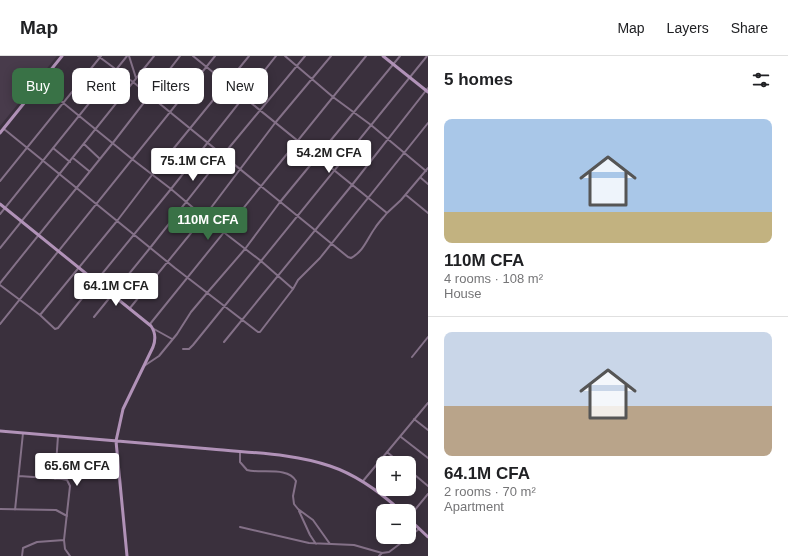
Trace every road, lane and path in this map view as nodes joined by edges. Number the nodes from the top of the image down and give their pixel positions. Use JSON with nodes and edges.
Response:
{"nodes":[{"id":1,"x":62,"y":56,"type":"edge"},
{"id":2,"x":100,"y":56,"type":"edge"},
{"id":3,"x":128,"y":56,"type":"edge"},
{"id":4,"x":154,"y":56,"type":"edge"},
{"id":5,"x":180,"y":56,"type":"edge"},
{"id":6,"x":193,"y":56,"type":"edge"},
{"id":7,"x":215,"y":56,"type":"edge"},
{"id":8,"x":249,"y":56,"type":"edge"},
{"id":9,"x":276,"y":56,"type":"edge"},
{"id":10,"x":285,"y":56,"type":"edge"},
{"id":11,"x":305,"y":56,"type":"edge"},
{"id":12,"x":331,"y":56,"type":"edge"},
{"id":13,"x":366,"y":56,"type":"edge"},
{"id":14,"x":383,"y":56,"type":"edge"},
{"id":15,"x":400,"y":56,"type":"edge"},
{"id":16,"x":427,"y":56,"type":"edge"},
{"id":17,"x":394,"y":64,"type":"junction"},
{"id":18,"x":297,"y":65,"type":"junction"},
{"id":19,"x":206,"y":66,"type":"junction"},
{"id":20,"x":53,"y":68,"type":"edge"},
{"id":21,"x":114,"y":68,"type":"edge"},
{"id":22,"x":118,"y":68,"type":"edge"},
{"id":23,"x":171,"y":68,"type":"edge"},
{"id":24,"x":239,"y":68,"type":"edge"},
{"id":25,"x":266,"y":68,"type":"edge"},
{"id":26,"x":212,"y":71,"type":"edge"},
{"id":27,"x":136,"y":78,"type":"junction"},
{"id":28,"x":313,"y":78,"type":"junction"},
{"id":29,"x":410,"y":78,"type":"junction"},
{"id":30,"x":130,"y":80,"type":"edge"},
{"id":31,"x":133,"y":82,"type":"junction"},
{"id":32,"x":138,"y":86,"type":"edge"},
{"id":33,"x":427,"y":90,"type":"edge"},
{"id":34,"x":333,"y":97,"type":"junction"},
{"id":35,"x":64,"y":101,"type":"edge"},
{"id":36,"x":212,"y":101,"type":"edge"},
{"id":37,"x":64,"y":103,"type":"edge"},
{"id":38,"x":24,"y":104,"type":"edge"},
{"id":39,"x":61,"y":104,"type":"edge"},
{"id":40,"x":89,"y":104,"type":"edge"},
{"id":41,"x":143,"y":104,"type":"edge"},
{"id":42,"x":159,"y":104,"type":"edge"},
{"id":43,"x":238,"y":104,"type":"edge"},
{"id":44,"x":252,"y":104,"type":"edge"},
{"id":45,"x":260,"y":110,"type":"junction"},
{"id":46,"x":169,"y":112,"type":"junction"},
{"id":47,"x":354,"y":113,"type":"junction"},
{"id":48,"x":79,"y":116,"type":"junction"},
{"id":49,"x":275,"y":123,"type":"junction"},
{"id":50,"x":428,"y":123,"type":"edge"},
{"id":51,"x":371,"y":125,"type":"junction"},
{"id":52,"x":4,"y":129,"type":"junction"},
{"id":53,"x":96,"y":129,"type":"junction"},
{"id":54,"x":189,"y":129,"type":"junction"},
{"id":55,"x":0,"y":133,"type":"edge"},
{"id":56,"x":388,"y":139,"type":"junction"},
{"id":57,"x":298,"y":140,"type":"junction"},
{"id":58,"x":207,"y":143,"type":"junction"},
{"id":59,"x":84,"y":144,"type":"junction"},
{"id":60,"x":112,"y":144,"type":"junction"},
{"id":61,"x":27,"y":148,"type":"junction"},
{"id":62,"x":53,"y":148,"type":"junction"},
{"id":63,"x":404,"y":152,"type":"junction"},
{"id":64,"x":223,"y":155,"type":"junction"},
{"id":65,"x":318,"y":157,"type":"junction"},
{"id":66,"x":73,"y":158,"type":"junction"},
{"id":67,"x":100,"y":159,"type":"junction"},
{"id":68,"x":132,"y":159,"type":"junction"},
{"id":69,"x":43,"y":160,"type":"junction"},
{"id":70,"x":70,"y":162,"type":"junction"},
{"id":71,"x":428,"y":168,"type":"edge"},
{"id":72,"x":240,"y":169,"type":"junction"},
{"id":73,"x":335,"y":171,"type":"junction"},
{"id":74,"x":426,"y":171,"type":"junction"},
{"id":75,"x":89,"y":172,"type":"junction"},
{"id":76,"x":60,"y":174,"type":"junction"},
{"id":77,"x":152,"y":175,"type":"junction"},
{"id":78,"x":421,"y":178,"type":"junction"},
{"id":79,"x":0,"y":181,"type":"edge"},
{"id":80,"x":428,"y":184,"type":"edge"},
{"id":81,"x":352,"y":185,"type":"junction"},
{"id":82,"x":260,"y":187,"type":"junction"},
{"id":83,"x":76,"y":188,"type":"junction"},
{"id":84,"x":171,"y":189,"type":"junction"},
{"id":85,"x":406,"y":195,"type":"junction"},
{"id":86,"x":368,"y":199,"type":"junction"},
{"id":87,"x":187,"y":202,"type":"junction"},
{"id":88,"x":280,"y":202,"type":"junction"},
{"id":89,"x":0,"y":204,"type":"edge"},
{"id":90,"x":96,"y":204,"type":"junction"},
{"id":91,"x":5,"y":208,"type":"junction"},
{"id":92,"x":387,"y":213,"type":"junction"},
{"id":93,"x":428,"y":213,"type":"edge"},
{"id":94,"x":0,"y":214,"type":"edge"},
{"id":95,"x":204,"y":217,"type":"junction"},
{"id":96,"x":298,"y":217,"type":"junction"},
{"id":97,"x":117,"y":221,"type":"junction"},
{"id":98,"x":22,"y":222,"type":"junction"},
{"id":99,"x":314,"y":231,"type":"junction"},
{"id":100,"x":223,"y":232,"type":"junction"},
{"id":101,"x":38,"y":235,"type":"junction"},
{"id":102,"x":134,"y":235,"type":"junction"},
{"id":103,"x":331,"y":244,"type":"junction"},
{"id":104,"x":0,"y":248,"type":"edge"},
{"id":105,"x":150,"y":248,"type":"junction"},
{"id":106,"x":245,"y":249,"type":"junction"},
{"id":107,"x":59,"y":251,"type":"junction"},
{"id":108,"x":168,"y":261,"type":"junction"},
{"id":109,"x":261,"y":262,"type":"junction"},
{"id":110,"x":78,"y":267,"type":"junction"},
{"id":111,"x":278,"y":275,"type":"junction"},
{"id":112,"x":187,"y":278,"type":"junction"},
{"id":113,"x":96,"y":281,"type":"junction"},
{"id":114,"x":0,"y":284,"type":"edge"},
{"id":115,"x":293,"y":289,"type":"junction"},
{"id":116,"x":207,"y":293,"type":"junction"},
{"id":117,"x":113,"y":294,"type":"junction"},
{"id":118,"x":20,"y":299,"type":"junction"},
{"id":119,"x":225,"y":306,"type":"junction"},
{"id":120,"x":130,"y":308,"type":"junction"},
{"id":121,"x":40,"y":315,"type":"junction"},
{"id":122,"x":94,"y":317,"type":"dead end"},
{"id":123,"x":242,"y":320,"type":"junction"},
{"id":124,"x":0,"y":324,"type":"edge"},
{"id":125,"x":150,"y":324,"type":"junction"},
{"id":126,"x":154,"y":329,"type":"junction"},
{"id":127,"x":428,"y":337,"type":"edge"},
{"id":128,"x":173,"y":339,"type":"junction"},
{"id":129,"x":224,"y":342,"type":"dead end"},
{"id":130,"x":183,"y":348,"type":"dead end"},
{"id":131,"x":412,"y":357,"type":"dead end"},
{"id":132,"x":144,"y":367,"type":"junction"},
{"id":133,"x":428,"y":403,"type":"edge"},
{"id":134,"x":414,"y":419,"type":"junction"},
{"id":135,"x":428,"y":430,"type":"edge"},
{"id":136,"x":0,"y":431,"type":"edge"},
{"id":137,"x":23,"y":433,"type":"junction"},
{"id":138,"x":58,"y":436,"type":"junction"},
{"id":139,"x":401,"y":436,"type":"junction"},
{"id":140,"x":116,"y":441,"type":"junction"},
{"id":141,"x":240,"y":452,"type":"junction"},
{"id":142,"x":387,"y":452,"type":"junction"},
{"id":143,"x":392,"y":456,"type":"edge"},
{"id":144,"x":428,"y":458,"type":"edge"},
{"id":145,"x":19,"y":476,"type":"junction"},
{"id":146,"x":416,"y":476,"type":"edge"},
{"id":147,"x":55,"y":478,"type":"junction"},
{"id":148,"x":363,"y":481,"type":"junction"},
{"id":149,"x":428,"y":486,"type":"edge"},
{"id":150,"x":428,"y":494,"type":"edge"},
{"id":151,"x":393,"y":504,"type":"edge"},
{"id":152,"x":0,"y":509,"type":"edge"},
{"id":153,"x":298,"y":509,"type":"junction"},
{"id":154,"x":416,"y":509,"type":"edge"},
{"id":155,"x":15,"y":510,"type":"junction"},
{"id":156,"x":67,"y":516,"type":"junction"},
{"id":157,"x":416,"y":526,"type":"edge"},
{"id":158,"x":240,"y":527,"type":"dead end"},
{"id":159,"x":419,"y":529,"type":"junction"},
{"id":160,"x":416,"y":531,"type":"edge"},
{"id":161,"x":428,"y":537,"type":"edge"},
{"id":162,"x":64,"y":540,"type":"junction"},
{"id":163,"x":317,"y":544,"type":"junction"},
{"id":164,"x":400,"y":544,"type":"edge"},
{"id":165,"x":330,"y":545,"type":"junction"},
{"id":166,"x":382,"y":553,"type":"junction"},
{"id":167,"x":22,"y":556,"type":"edge"},
{"id":168,"x":70,"y":556,"type":"edge"},
{"id":169,"x":127,"y":556,"type":"edge"},
{"id":170,"x":379,"y":556,"type":"edge"}],
"edges":[{"from":1,"to":20,"type":"street"},
{"from":2,"to":21,"type":"street"},
{"from":2,"to":35,"type":"street"},
{"from":3,"to":22,"type":"street"},
{"from":3,"to":27,"type":"street"},
{"from":4,"to":27,"type":"street"},
{"from":5,"to":23,"type":"street"},
{"from":6,"to":19,"type":"street"},
{"from":7,"to":19,"type":"street"},
{"from":8,"to":24,"type":"street"},
{"from":9,"to":25,"type":"street"},
{"from":10,"to":18,"type":"street"},
{"from":11,"to":18,"type":"street"},
{"from":12,"to":28,"type":"street"},
{"from":13,"to":34,"type":"street"},
{"from":14,"to":17,"type":"street"},
{"from":15,"to":17,"type":"street"},
{"from":16,"to":29,"type":"street"},
{"from":17,"to":29,"type":"street"},
{"from":17,"to":47,"type":"street"},
{"from":18,"to":28,"type":"street"},
{"from":18,"to":45,"type":"street"},
{"from":19,"to":26,"type":"street"},
{"from":19,"to":46,"type":"street"},
{"from":27,"to":31,"type":"street"},
{"from":28,"to":34,"type":"street"},
{"from":28,"to":49,"type":"street"},
{"from":29,"to":33,"type":"street"},
{"from":29,"to":51,"type":"street"},
{"from":30,"to":31,"type":"street"},
{"from":31,"to":32,"type":"street"},
{"from":31,"to":53,"type":"street"},
{"from":33,"to":56,"type":"street"},
{"from":34,"to":47,"type":"street"},
{"from":34,"to":57,"type":"street"},
{"from":36,"to":54,"type":"street"},
{"from":37,"to":48,"type":"street"},
{"from":38,"to":52,"type":"street"},
{"from":39,"to":61,"type":"street"},
{"from":40,"to":48,"type":"street"},
{"from":41,"to":60,"type":"street"},
{"from":42,"to":46,"type":"street"},
{"from":43,"to":58,"type":"street"},
{"from":44,"to":45,"type":"street"},
{"from":45,"to":49,"type":"street"},
{"from":45,"to":64,"type":"street"},
{"from":46,"to":54,"type":"street"},
{"from":46,"to":68,"type":"street"},
{"from":47,"to":51,"type":"street"},
{"from":47,"to":65,"type":"street"},
{"from":48,"to":53,"type":"street"},
{"from":48,"to":62,"type":"street"},
{"from":49,"to":57,"type":"street"},
{"from":49,"to":72,"type":"street"},
{"from":50,"to":63,"type":"street"},
{"from":51,"to":56,"type":"street"},
{"from":51,"to":73,"type":"street"},
{"from":52,"to":55,"type":"street"},
{"from":52,"to":61,"type":"street"},
{"from":53,"to":59,"type":"street"},
{"from":53,"to":60,"type":"street"},
{"from":54,"to":58,"type":"street"},
{"from":54,"to":77,"type":"street"},
{"from":56,"to":63,"type":"street"},
{"from":56,"to":81,"type":"street"},
{"from":57,"to":65,"type":"street"},
{"from":57,"to":82,"type":"street"},
{"from":58,"to":64,"type":"street"},
{"from":58,"to":84,"type":"street"},
{"from":59,"to":66,"type":"street"},
{"from":59,"to":67,"type":"street"},
{"from":60,"to":67,"type":"street"},
{"from":60,"to":68,"type":"street"},
{"from":61,"to":69,"type":"street"},
{"from":61,"to":79,"type":"street"},
{"from":62,"to":69,"type":"street"},
{"from":62,"to":70,"type":"street"},
{"from":63,"to":74,"type":"street"},
{"from":63,"to":86,"type":"street"},
{"from":64,"to":72,"type":"street"},
{"from":64,"to":87,"type":"street"},
{"from":65,"to":73,"type":"street"},
{"from":65,"to":88,"type":"street"},
{"from":66,"to":70,"type":"street"},
{"from":66,"to":75,"type":"street"},
{"from":67,"to":75,"type":"street"},
{"from":68,"to":77,"type":"street"},
{"from":68,"to":90,"type":"street"},
{"from":69,"to":76,"type":"street"},
{"from":69,"to":91,"type":"street"},
{"from":70,"to":76,"type":"street"},
{"from":71,"to":74,"type":"street"},
{"from":72,"to":82,"type":"street"},
{"from":72,"to":95,"type":"street"},
{"from":73,"to":81,"type":"street"},
{"from":73,"to":96,"type":"street"},
{"from":74,"to":78,"type":"street"},
{"from":75,"to":83,"type":"street"},
{"from":76,"to":83,"type":"street"},
{"from":76,"to":98,"type":"street"},
{"from":77,"to":84,"type":"street"},
{"from":77,"to":97,"type":"street"},
{"from":78,"to":80,"type":"street"},
{"from":78,"to":85,"type":"street"},
{"from":81,"to":86,"type":"street"},
{"from":81,"to":99,"type":"street"},
{"from":82,"to":88,"type":"street"},
{"from":82,"to":100,"type":"street"},
{"from":83,"to":90,"type":"street"},
{"from":83,"to":101,"type":"street"},
{"from":84,"to":87,"type":"street"},
{"from":84,"to":102,"type":"street"},
{"from":85,"to":92,"type":"street"},
{"from":85,"to":93,"type":"street"},
{"from":86,"to":92,"type":"street"},
{"from":86,"to":103,"type":"street"},
{"from":87,"to":95,"type":"street"},
{"from":87,"to":105,"type":"street"},
{"from":88,"to":96,"type":"street"},
{"from":88,"to":106,"type":"street"},
{"from":89,"to":91,"type":"street"},
{"from":90,"to":97,"type":"street"},
{"from":90,"to":107,"type":"street"},
{"from":91,"to":94,"type":"street"},
{"from":91,"to":98,"type":"street"},
{"from":92,"to":103,"type":"street"},
{"from":95,"to":100,"type":"street"},
{"from":95,"to":108,"type":"street"},
{"from":96,"to":99,"type":"street"},
{"from":96,"to":109,"type":"street"},
{"from":97,"to":102,"type":"street"},
{"from":97,"to":110,"type":"street"},
{"from":98,"to":101,"type":"street"},
{"from":98,"to":104,"type":"street"},
{"from":99,"to":103,"type":"street"},
{"from":99,"to":111,"type":"street"},
{"from":100,"to":106,"type":"street"},
{"from":100,"to":112,"type":"street"},
{"from":101,"to":107,"type":"street"},
{"from":101,"to":114,"type":"street"},
{"from":102,"to":105,"type":"street"},
{"from":102,"to":113,"type":"street"},
{"from":103,"to":115,"type":"street"},
{"from":105,"to":108,"type":"street"},
{"from":105,"to":117,"type":"street"},
{"from":106,"to":109,"type":"street"},
{"from":106,"to":116,"type":"street"},
{"from":107,"to":110,"type":"street"},
{"from":107,"to":118,"type":"street"},
{"from":108,"to":112,"type":"street"},
{"from":108,"to":120,"type":"street"},
{"from":109,"to":111,"type":"street"},
{"from":109,"to":119,"type":"street"},
{"from":110,"to":113,"type":"street"},
{"from":110,"to":121,"type":"street"},
{"from":111,"to":115,"type":"street"},
{"from":111,"to":123,"type":"street"},
{"from":112,"to":116,"type":"street"},
{"from":112,"to":125,"type":"street"},
{"from":113,"to":117,"type":"street"},
{"from":113,"to":121,"type":"street"},
{"from":114,"to":118,"type":"street"},
{"from":115,"to":123,"type":"street"},
{"from":116,"to":119,"type":"street"},
{"from":116,"to":128,"type":"street"},
{"from":117,"to":120,"type":"street"},
{"from":117,"to":122,"type":"street"},
{"from":118,"to":121,"type":"street"},
{"from":118,"to":124,"type":"street"},
{"from":119,"to":123,"type":"street"},
{"from":119,"to":130,"type":"street"},
{"from":120,"to":125,"type":"street"},
{"from":123,"to":129,"type":"street"},
{"from":125,"to":126,"type":"street"},
{"from":126,"to":128,"type":"street"},
{"from":126,"to":132,"type":"street"},
{"from":127,"to":131,"type":"street"},
{"from":128,"to":132,"type":"street"},
{"from":132,"to":140,"type":"street"},
{"from":133,"to":134,"type":"street"},
{"from":134,"to":135,"type":"street"},
{"from":134,"to":139,"type":"street"},
{"from":136,"to":137,"type":"street"},
{"from":137,"to":138,"type":"street"},
{"from":137,"to":145,"type":"street"},
{"from":138,"to":140,"type":"street"},
{"from":138,"to":147,"type":"street"},
{"from":139,"to":142,"type":"street"},
{"from":139,"to":144,"type":"street"},
{"from":140,"to":141,"type":"street"},
{"from":140,"to":169,"type":"street"},
{"from":141,"to":148,"type":"street"},
{"from":141,"to":153,"type":"street"},
{"from":142,"to":143,"type":"street"},
{"from":142,"to":148,"type":"street"},
{"from":145,"to":147,"type":"street"},
{"from":145,"to":155,"type":"street"},
{"from":146,"to":149,"type":"street"},
{"from":147,"to":156,"type":"street"},
{"from":148,"to":151,"type":"street"},
{"from":150,"to":154,"type":"street"},
{"from":152,"to":155,"type":"street"},
{"from":153,"to":163,"type":"street"},
{"from":153,"to":165,"type":"street"},
{"from":155,"to":156,"type":"street"},
{"from":156,"to":162,"type":"street"},
{"from":157,"to":159,"type":"street"},
{"from":158,"to":163,"type":"street"},
{"from":159,"to":160,"type":"street"},
{"from":159,"to":161,"type":"street"},
{"from":162,"to":167,"type":"street"},
{"from":162,"to":168,"type":"street"},
{"from":163,"to":165,"type":"street"},
{"from":164,"to":166,"type":"street"},
{"from":165,"to":166,"type":"street"},
{"from":166,"to":170,"type":"street"}]}
